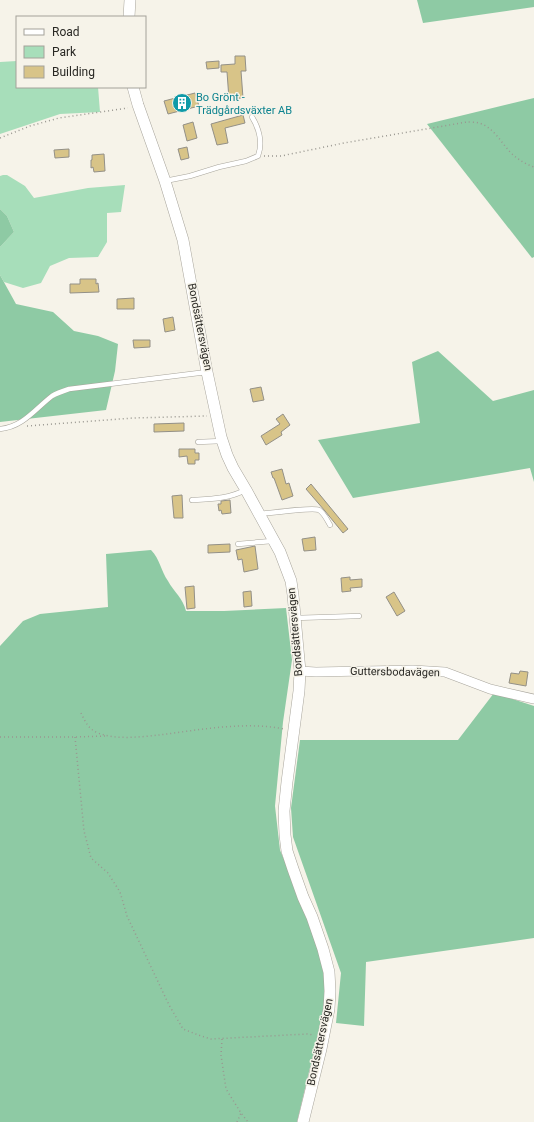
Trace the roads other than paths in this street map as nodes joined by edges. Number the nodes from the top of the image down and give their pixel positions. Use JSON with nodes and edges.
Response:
{"nodes":[{"id":1,"x":130,"y":0,"type":"edge"},
{"id":2,"x":129,"y":16,"type":"edge"},
{"id":3,"x":133,"y":88,"type":"edge"},
{"id":4,"x":252,"y":117,"type":"dead end"},
{"id":5,"x":164,"y":181,"type":"junction"},
{"id":6,"x":207,"y":372,"type":"junction"},
{"id":7,"x":0,"y":429,"type":"edge"},
{"id":8,"x":222,"y":441,"type":"junction"},
{"id":9,"x":198,"y":442,"type":"dead end"},
{"id":10,"x":246,"y":490,"type":"junction"},
{"id":11,"x":192,"y":500,"type":"dead end"},
{"id":12,"x":260,"y":514,"type":"junction"},
{"id":13,"x":330,"y":525,"type":"dead end"},
{"id":14,"x":274,"y":541,"type":"junction"},
{"id":15,"x":238,"y":544,"type":"dead end"},
{"id":16,"x":359,"y":616,"type":"dead end"},
{"id":17,"x":296,"y":618,"type":"junction"},
{"id":18,"x":300,"y":671,"type":"junction"},
{"id":19,"x":534,"y":699,"type":"edge"},
{"id":20,"x":303,"y":1122,"type":"edge"}],
"edges":[{"from":1,"to":2,"type":"street"},
{"from":3,"to":5,"type":"street","name":"Bondsättersvägen"},
{"from":4,"to":5,"type":"lane"},
{"from":5,"to":6,"type":"street","name":"Bondsättersvägen"},
{"from":6,"to":7,"type":"lane"},
{"from":6,"to":8,"type":"street","name":"Bondsättersvägen"},
{"from":8,"to":9,"type":"lane"},
{"from":8,"to":10,"type":"street","name":"Bondsättersvägen"},
{"from":10,"to":11,"type":"lane"},
{"from":10,"to":12,"type":"street","name":"Bondsättersvägen"},
{"from":12,"to":13,"type":"lane"},
{"from":12,"to":14,"type":"street","name":"Bondsättersvägen"},
{"from":14,"to":15,"type":"lane"},
{"from":14,"to":17,"type":"street","name":"Bondsättersvägen"},
{"from":16,"to":17,"type":"lane"},
{"from":17,"to":18,"type":"street","name":"Bondsättersvägen"},
{"from":18,"to":19,"type":"street","name":"Guttersbodavägen"},
{"from":18,"to":20,"type":"street","name":"Bondsättersvägen"}]}
